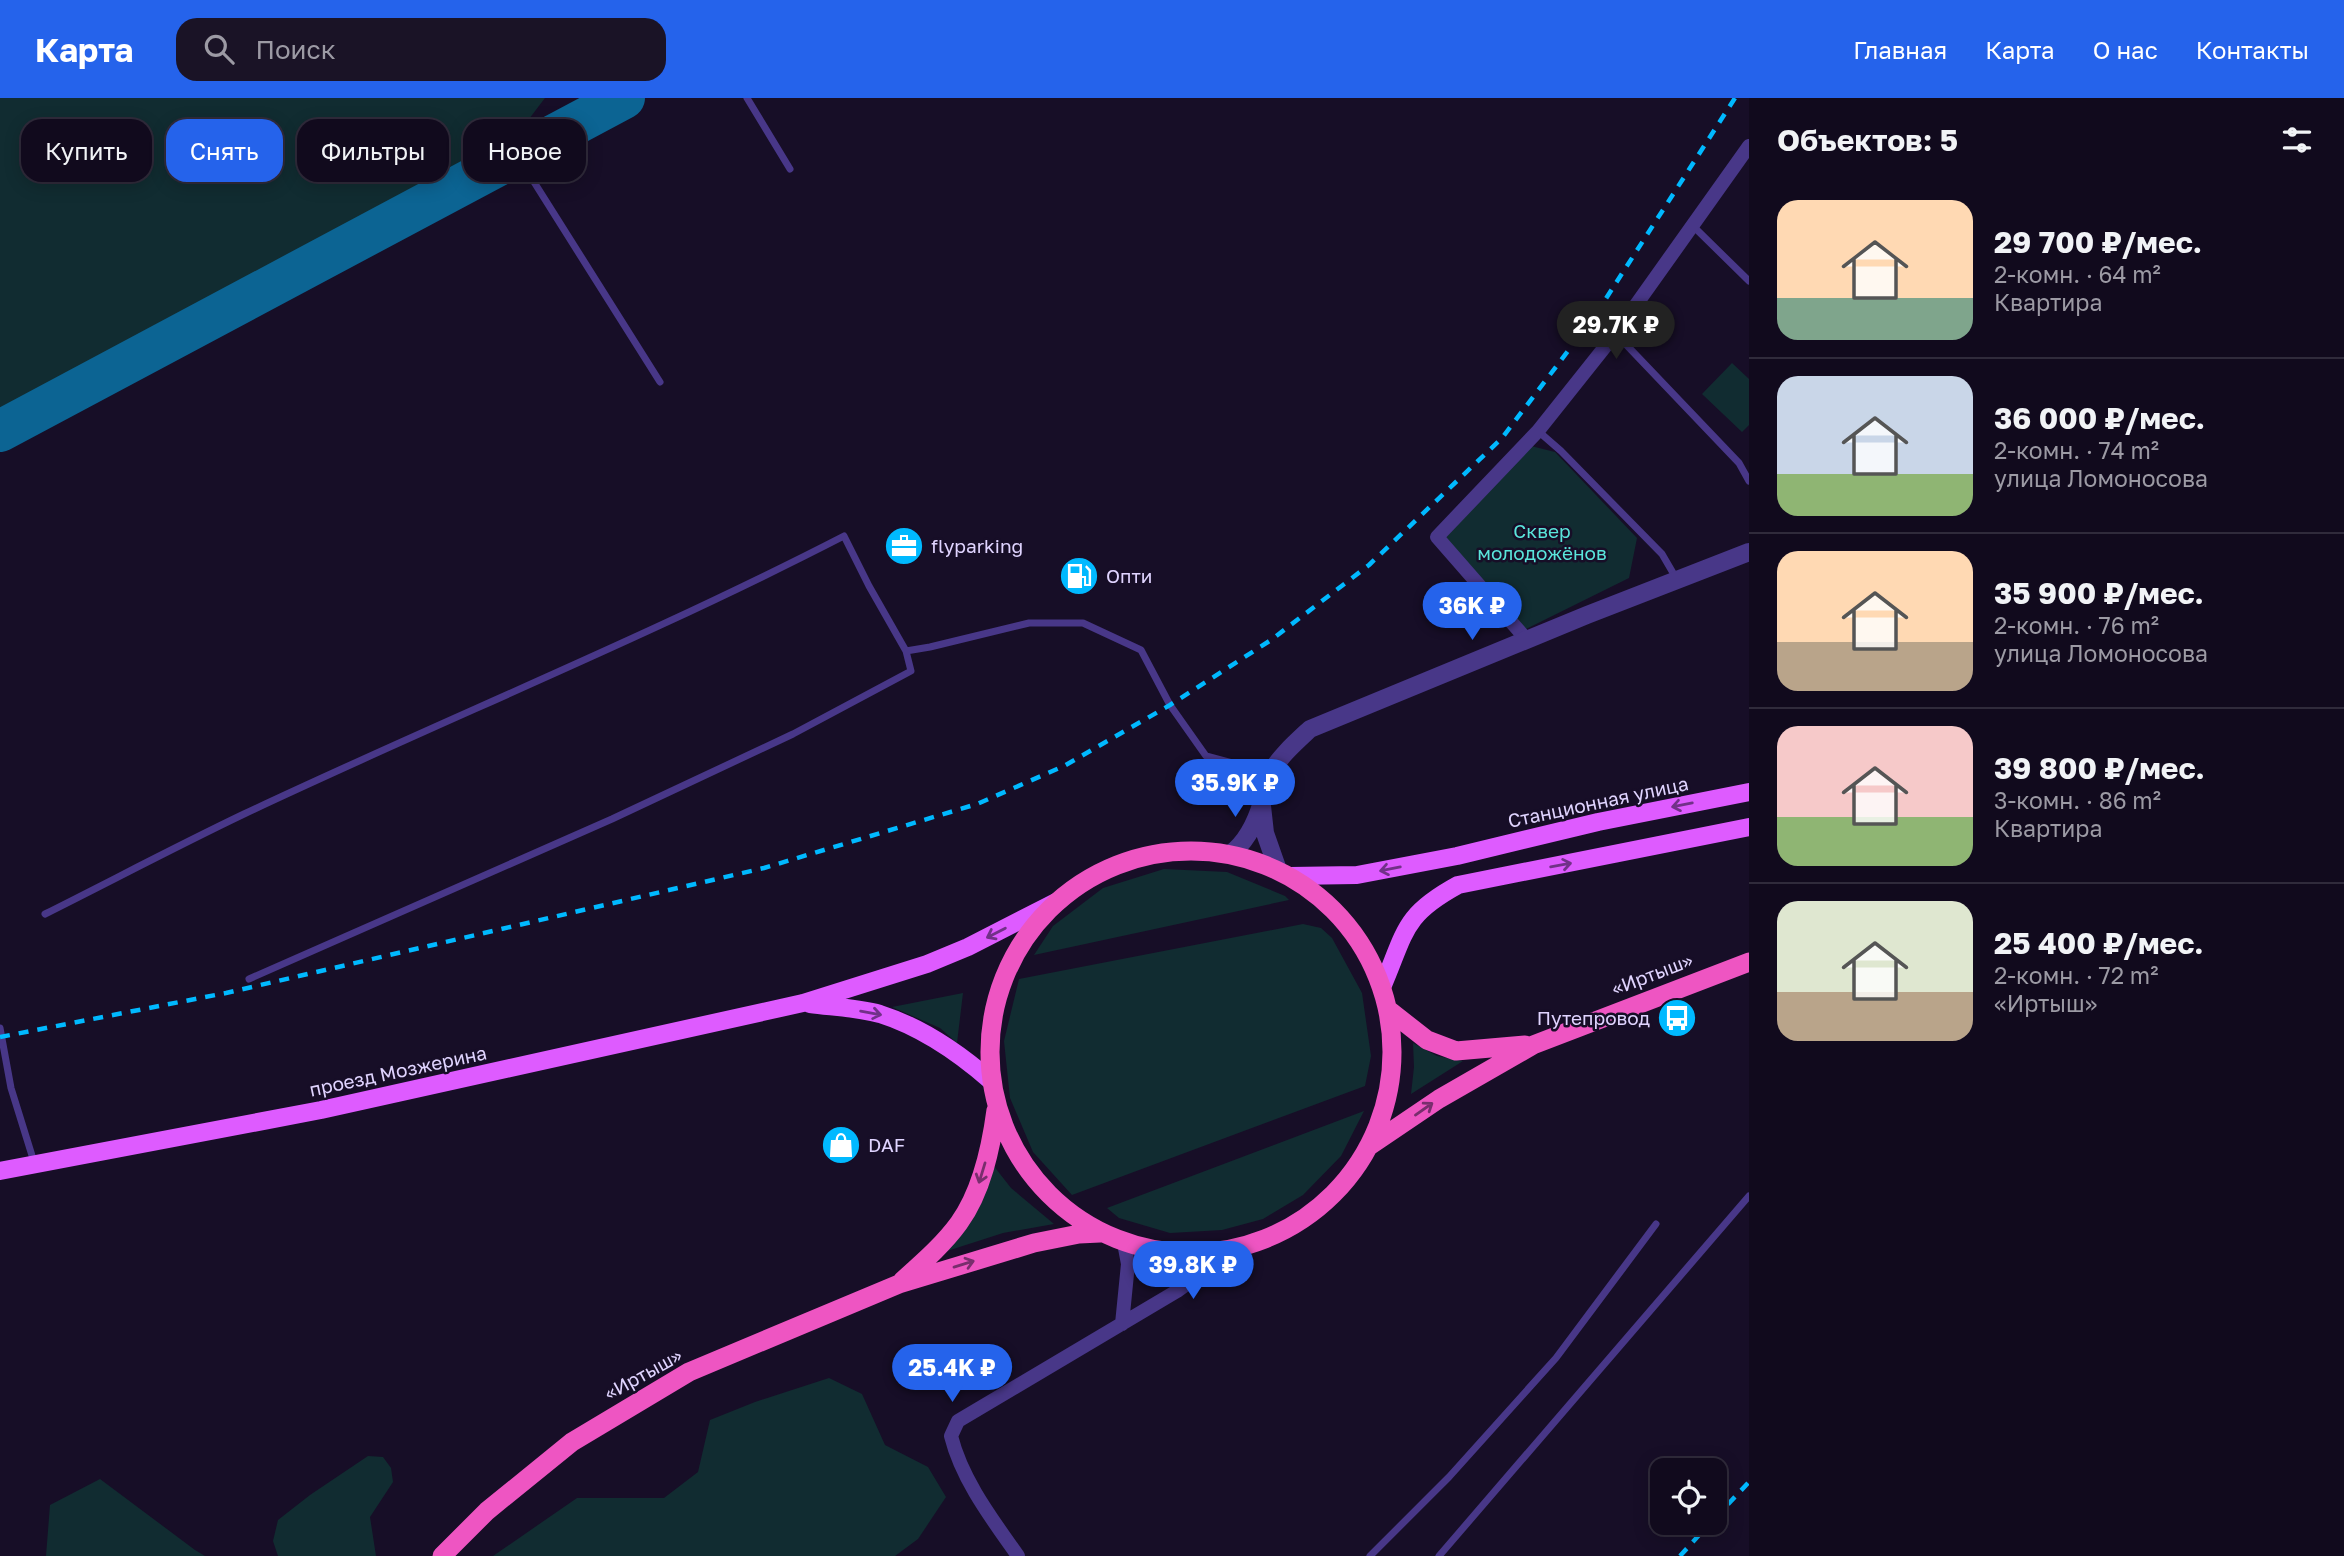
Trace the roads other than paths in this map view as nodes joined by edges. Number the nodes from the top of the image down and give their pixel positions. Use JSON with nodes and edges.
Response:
{"nodes":[{"id":1,"x":747,"y":98,"type":"edge"},
{"id":2,"x":1749,"y":146,"type":"edge"},
{"id":3,"x":790,"y":169,"type":"dead end"},
{"id":4,"x":534,"y":182,"type":"edge"},
{"id":5,"x":1692,"y":225,"type":"junction"},
{"id":6,"x":1749,"y":281,"type":"edge"},
{"id":7,"x":1616,"y":333,"type":"junction"},
{"id":8,"x":660,"y":382,"type":"dead end"},
{"id":9,"x":1538,"y":431,"type":"junction"},
{"id":10,"x":1749,"y":481,"type":"edge"},
{"id":11,"x":1749,"y":552,"type":"edge"},
{"id":12,"x":1677,"y":580,"type":"junction"},
{"id":13,"x":1527,"y":640,"type":"junction"},
{"id":14,"x":906,"y":651,"type":"junction"},
{"id":15,"x":1269,"y":776,"type":"junction"},
{"id":16,"x":1749,"y":792,"type":"edge"},
{"id":17,"x":1262,"y":803,"type":"junction"},
{"id":18,"x":1749,"y":827,"type":"edge"},
{"id":19,"x":1230,"y":854,"type":"junction"},
{"id":20,"x":1284,"y":873,"type":"junction"},
{"id":21,"x":1056,"y":902,"type":"junction"},
{"id":22,"x":45,"y":914,"type":"dead end"},
{"id":23,"x":1749,"y":962,"type":"edge"},
{"id":24,"x":249,"y":979,"type":"dead end"},
{"id":25,"x":1383,"y":985,"type":"junction"},
{"id":26,"x":803,"y":1003,"type":"junction"},
{"id":27,"x":1390,"y":1011,"type":"junction"},
{"id":28,"x":0,"y":1028,"type":"edge"},
{"id":29,"x":1533,"y":1045,"type":"junction"},
{"id":30,"x":991,"y":1081,"type":"junction"},
{"id":31,"x":996,"y":1107,"type":"junction"},
{"id":32,"x":1368,"y":1147,"type":"junction"},
{"id":33,"x":34,"y":1163,"type":"junction"},
{"id":34,"x":0,"y":1171,"type":"edge"},
{"id":35,"x":1749,"y":1196,"type":"edge"},
{"id":36,"x":1656,"y":1224,"type":"dead end"},
{"id":37,"x":1100,"y":1233,"type":"junction"},
{"id":38,"x":1124,"y":1243,"type":"junction"},
{"id":39,"x":1245,"y":1247,"type":"junction"},
{"id":40,"x":899,"y":1284,"type":"junction"},
{"id":41,"x":1122,"y":1324,"type":"junction"},
{"id":42,"x":442,"y":1556,"type":"edge"},
{"id":43,"x":1018,"y":1556,"type":"edge"},
{"id":44,"x":1370,"y":1556,"type":"edge"},
{"id":45,"x":1439,"y":1556,"type":"edge"}],
"edges":[{"from":1,"to":3,"type":"lane"},
{"from":2,"to":5,"type":"street"},
{"from":4,"to":8,"type":"lane"},
{"from":5,"to":6,"type":"lane"},
{"from":5,"to":7,"type":"street"},
{"from":7,"to":9,"type":"street"},
{"from":7,"to":10,"type":"lane"},
{"from":9,"to":12,"type":"lane"},
{"from":9,"to":13,"type":"street"},
{"from":11,"to":12,"type":"street"},
{"from":12,"to":13,"type":"street"},
{"from":13,"to":15,"type":"street"},
{"from":14,"to":15,"type":"lane"},
{"from":14,"to":22,"type":"lane"},
{"from":14,"to":24,"type":"lane"},
{"from":15,"to":17,"type":"street"},
{"from":16,"to":20,"type":"main road","name":"Станционная улица","one_way":true},
{"from":17,"to":19,"type":"street"},
{"from":17,"to":20,"type":"street"},
{"from":25,"to":18,"type":"main road","one_way":true},
{"from":19,"to":20,"type":"highway"},
{"from":19,"to":21,"type":"highway"},
{"from":20,"to":25,"type":"highway"},
{"from":21,"to":26,"type":"main road","name":"проезд Мозжерина","one_way":true},
{"from":21,"to":30,"type":"highway"},
{"from":23,"to":29,"type":"highway","name":"«Иртыш»"},
{"from":25,"to":27,"type":"highway"},
{"from":26,"to":30,"type":"main road","name":"проезд Мозжерина","one_way":true},
{"from":26,"to":33,"type":"main road","name":"проезд Мозжерина"},
{"from":27,"to":29,"type":"highway"},
{"from":27,"to":32,"type":"highway"},
{"from":28,"to":33,"type":"lane"},
{"from":32,"to":29,"type":"highway","one_way":true},
{"from":30,"to":31,"type":"highway"},
{"from":31,"to":37,"type":"highway"},
{"from":31,"to":40,"type":"highway","one_way":true},
{"from":32,"to":39,"type":"highway"},
{"from":33,"to":34,"type":"main road","name":"проезд Мозжерина"},
{"from":35,"to":45,"type":"lane"},
{"from":36,"to":44,"type":"lane"},
{"from":37,"to":38,"type":"highway"},
{"from":40,"to":37,"type":"highway","one_way":true},
{"from":38,"to":39,"type":"highway"},
{"from":38,"to":41,"type":"street"},
{"from":39,"to":41,"type":"street"},
{"from":40,"to":42,"type":"highway","name":"«Иртыш»"},
{"from":41,"to":43,"type":"street"}]}
